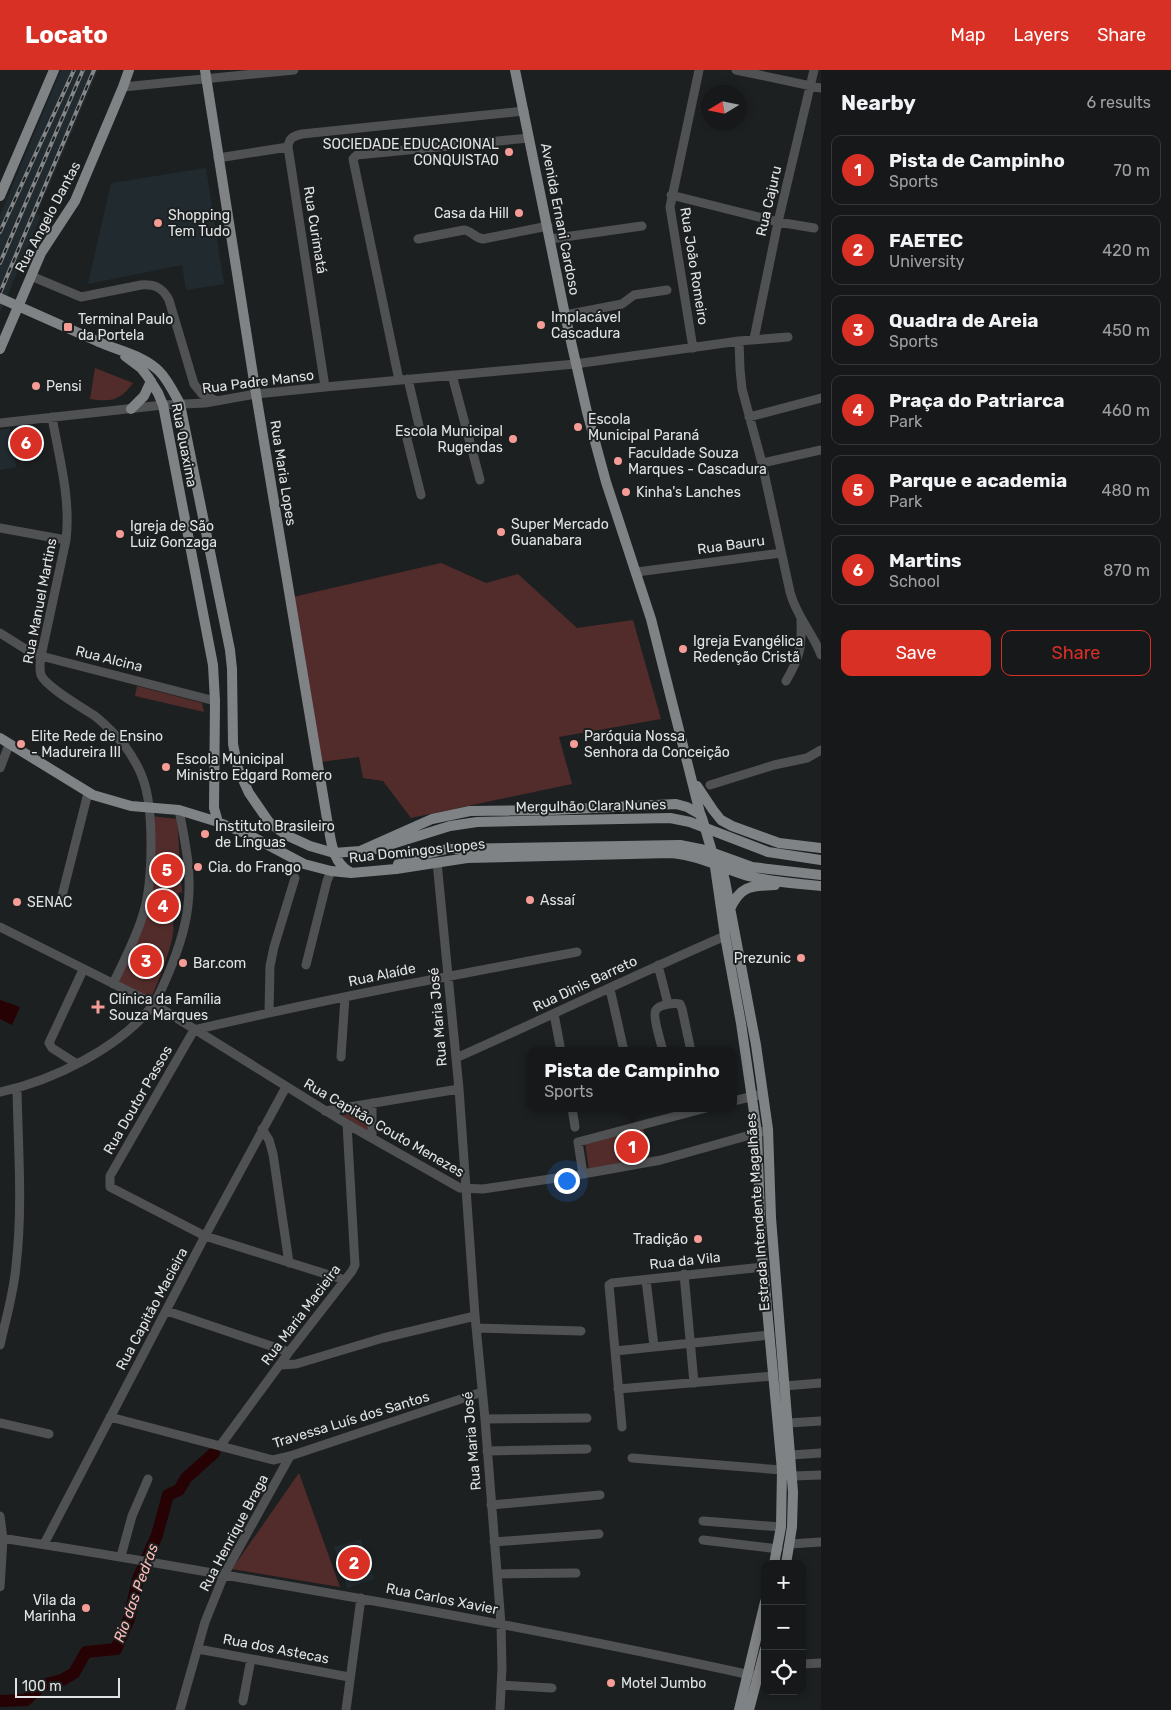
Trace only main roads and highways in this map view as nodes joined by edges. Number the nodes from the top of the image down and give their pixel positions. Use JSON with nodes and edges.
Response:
{"nodes":[{"id":1,"x":54,"y":70,"type":"edge"},
{"id":2,"x":128,"y":70,"type":"edge"},
{"id":3,"x":515,"y":70,"type":"edge"},
{"id":4,"x":206,"y":75,"type":"edge"},
{"id":5,"x":0,"y":196,"type":"edge"},
{"id":6,"x":0,"y":298,"type":"edge"},
{"id":7,"x":114,"y":348,"type":"junction"},
{"id":8,"x":0,"y":349,"type":"edge"},
{"id":9,"x":151,"y":381,"type":"junction"},
{"id":10,"x":131,"y":409,"type":"road end"},
{"id":11,"x":185,"y":431,"type":"junction"},
{"id":12,"x":169,"y":438,"type":"junction"},
{"id":13,"x":0,"y":738,"type":"edge"},
{"id":14,"x":691,"y":774,"type":"junction"},
{"id":15,"x":254,"y":802,"type":"joint"},
{"id":16,"x":701,"y":816,"type":"junction"},
{"id":17,"x":218,"y":822,"type":"junction"},
{"id":18,"x":821,"y":848,"type":"edge"},
{"id":19,"x":360,"y":851,"type":"junction"},
{"id":20,"x":334,"y":852,"type":"junction"},
{"id":21,"x":714,"y":860,"type":"junction"},
{"id":22,"x":821,"y":860,"type":"edge"},
{"id":23,"x":388,"y":869,"type":"junction"},
{"id":24,"x":351,"y":873,"type":"junction"},
{"id":25,"x":821,"y":875,"type":"edge"},
{"id":26,"x":794,"y":884,"type":"junction"},
{"id":27,"x":821,"y":886,"type":"edge"},
{"id":28,"x":730,"y":909,"type":"junction"},
{"id":29,"x":775,"y":1560,"type":"edge"},
{"id":30,"x":787,"y":1560,"type":"edge"},
{"id":31,"x":764,"y":1605,"type":"edge"},
{"id":32,"x":761,"y":1669,"type":"edge"},
{"id":33,"x":739,"y":1710,"type":"edge"},
{"id":34,"x":749,"y":1710,"type":"edge"}],
"edges":[{"from":1,"to":5,"type":"main road"},
{"from":2,"to":8,"type":"main road","name":"Rua Angelo Dantas"},
{"from":3,"to":14,"type":"main road","name":"Avenida Ernani Cardoso"},
{"from":4,"to":20,"type":"main road","name":"Rua Maria Lopes"},
{"from":6,"to":7,"type":"main road","bridge":true},
{"from":7,"to":9,"type":"main road","name":"Rua Quaxima"},
{"from":7,"to":11,"type":"main road","name":"Rua Quaxima"},
{"from":9,"to":10,"type":"main road"},
{"from":9,"to":12,"type":"main road","name":"Rua Quaxima"},
{"from":11,"to":12,"type":"main road"},
{"from":11,"to":15,"type":"main road","name":"Rua Quaxima"},
{"from":12,"to":17,"type":"main road","name":"Rua Quaxima"},
{"from":13,"to":17,"type":"main road","name":"Rua Domingos Lopes"},
{"from":14,"to":16,"type":"main road","name":"Avenida Ernani Cardoso"},
{"from":14,"to":18,"type":"main road"},
{"from":15,"to":20,"type":"main road","name":"Rua Domingos Lopes"},
{"from":16,"to":19,"type":"main road","name":"Rua Domingos Lopes"},
{"from":16,"to":21,"type":"main road","name":"Avenida Ernani Cardoso","bridge":true},
{"from":17,"to":24,"type":"main road","name":"Rua Domingos Lopes"},
{"from":19,"to":20,"type":"main road","name":"Rua Domingos Lopes"},
{"from":19,"to":22,"type":"main road","name":"Mergulhão Clara Nunes"},
{"from":20,"to":24,"type":"main road","name":"Rua Maria Lopes"},
{"from":21,"to":23,"type":"main road","name":"Rua Domingos Lopes"},
{"from":21,"to":26,"type":"main road","name":"Rua Domingos Lopes"},
{"from":21,"to":28,"type":"main road","name":"Estrada Intendente Magalhães"},
{"from":21,"to":29,"type":"main road","name":"Estrada Intendente Magalhães"},
{"from":23,"to":24,"type":"main road","name":"Rua Domingos Lopes"},
{"from":23,"to":25,"type":"main road"},
{"from":26,"to":27,"type":"main road"},
{"from":26,"to":28,"type":"main road"},
{"from":28,"to":30,"type":"main road","name":"Estrada Intendente Magalhães"},
{"from":31,"to":33,"type":"main road"},
{"from":32,"to":34,"type":"main road"}]}
